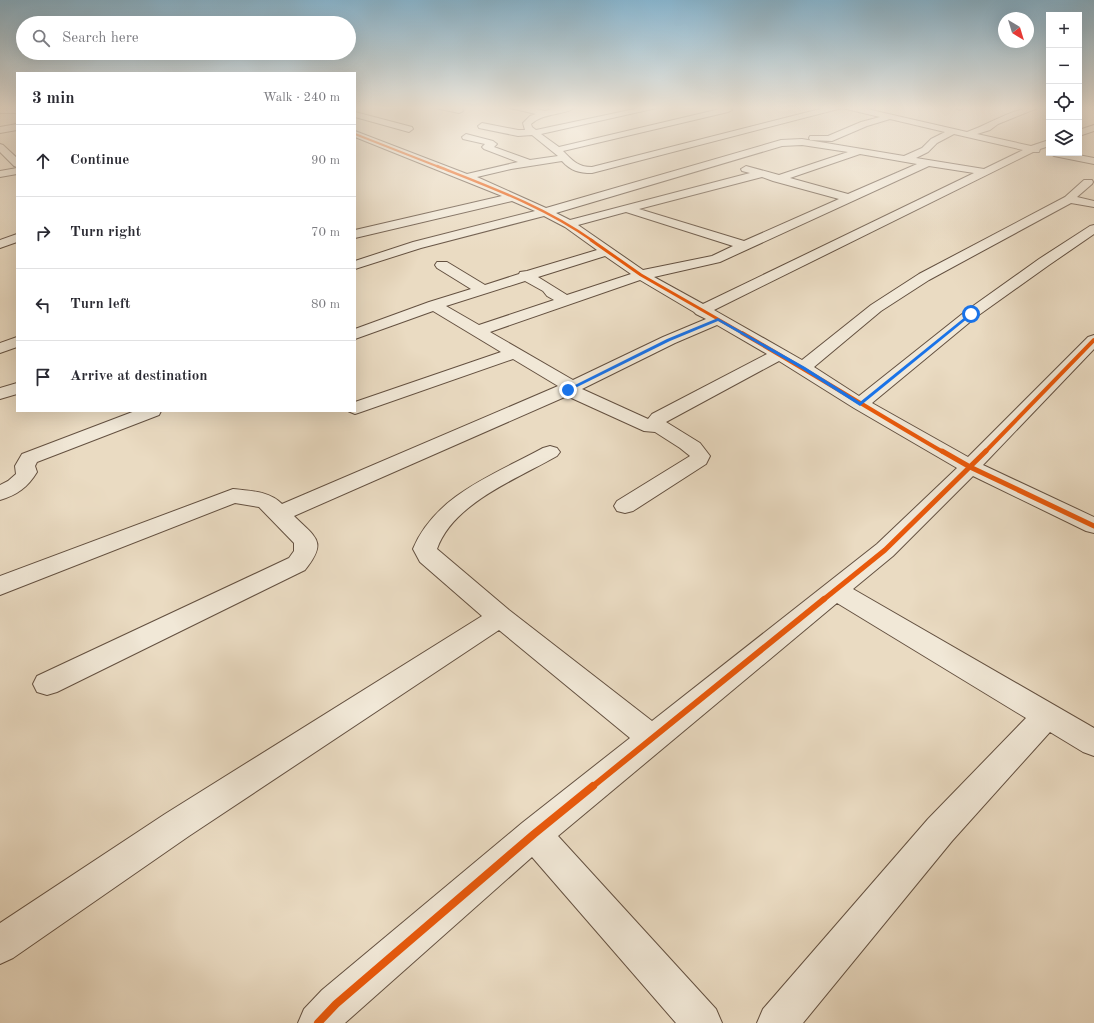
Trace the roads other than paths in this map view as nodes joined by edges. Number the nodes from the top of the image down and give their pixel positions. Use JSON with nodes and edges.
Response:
{"nodes":[{"id":1,"x":8,"y":155,"type":"edge"},
{"id":2,"x":409,"y":155,"type":"edge"},
{"id":3,"x":507,"y":155,"type":"edge"},
{"id":4,"x":562,"y":155,"type":"edge"},
{"id":5,"x":653,"y":155,"type":"edge"},
{"id":6,"x":744,"y":155,"type":"edge"},
{"id":7,"x":852,"y":155,"type":"edge"},
{"id":8,"x":882,"y":155,"type":"edge"},
{"id":9,"x":914,"y":155,"type":"edge"},
{"id":10,"x":1020,"y":155,"type":"edge"},
{"id":11,"x":1069,"y":156,"type":"edge"},
{"id":12,"x":565,"y":158,"type":"junction"},
{"id":13,"x":907,"y":158,"type":"junction"},
{"id":14,"x":1094,"y":161,"type":"edge"},
{"id":15,"x":721,"y":162,"type":"junction"},
{"id":16,"x":929,"y":162,"type":"junction"},
{"id":17,"x":16,"y":163,"type":"edge"},
{"id":18,"x":529,"y":163,"type":"junction"},
{"id":19,"x":16,"y":171,"type":"edge"},
{"id":20,"x":985,"y":172,"type":"junction"},
{"id":21,"x":0,"y":174,"type":"edge"},
{"id":22,"x":760,"y":174,"type":"junction"},
{"id":23,"x":466,"y":177,"type":"junction"},
{"id":24,"x":777,"y":178,"type":"junction"},
{"id":25,"x":1088,"y":182,"type":"dead end"},
{"id":26,"x":513,"y":197,"type":"junction"},
{"id":27,"x":849,"y":198,"type":"junction"},
{"id":28,"x":1069,"y":198,"type":"junction"},
{"id":29,"x":1094,"y":204,"type":"edge"},
{"id":30,"x":627,"y":209,"type":"junction"},
{"id":31,"x":546,"y":212,"type":"junction"},
{"id":32,"x":569,"y":224,"type":"junction"},
{"id":33,"x":1094,"y":229,"type":"edge"},
{"id":34,"x":356,"y":234,"type":"edge"},
{"id":35,"x":16,"y":239,"type":"edge"},
{"id":36,"x":0,"y":244,"type":"edge"},
{"id":37,"x":746,"y":246,"type":"junction"},
{"id":38,"x":607,"y":251,"type":"junction"},
{"id":39,"x":356,"y":265,"type":"edge"},
{"id":40,"x":442,"y":266,"type":"dead end"},
{"id":41,"x":525,"y":275,"type":"junction"},
{"id":42,"x":641,"y":275,"type":"junction"},
{"id":43,"x":482,"y":289,"type":"junction"},
{"id":44,"x":566,"y":301,"type":"junction"},
{"id":45,"x":434,"y":305,"type":"junction"},
{"id":46,"x":701,"y":311,"type":"junction"},
{"id":47,"x":718,"y":319,"type":"junction"},
{"id":48,"x":477,"y":331,"type":"junction"},
{"id":49,"x":356,"y":334,"type":"edge"},
{"id":50,"x":1094,"y":340,"type":"edge"},
{"id":51,"x":16,"y":342,"type":"edge"},
{"id":52,"x":0,"y":348,"type":"edge"},
{"id":53,"x":513,"y":353,"type":"junction"},
{"id":54,"x":778,"y":355,"type":"junction"},
{"id":55,"x":803,"y":368,"type":"junction"},
{"id":56,"x":572,"y":387,"type":"junction"},
{"id":57,"x":16,"y":388,"type":"edge"},
{"id":58,"x":0,"y":394,"type":"edge"},
{"id":59,"x":860,"y":404,"type":"junction"},
{"id":60,"x":356,"y":408,"type":"edge"},
{"id":61,"x":149,"y":412,"type":"edge"},
{"id":62,"x":651,"y":427,"type":"dead end"},
{"id":63,"x":550,"y":452,"type":"dead end"},
{"id":64,"x":970,"y":467,"type":"junction"},
{"id":65,"x":0,"y":493,"type":"edge"},
{"id":66,"x":625,"y":506,"type":"dead end"},
{"id":67,"x":279,"y":514,"type":"junction"},
{"id":68,"x":1094,"y":526,"type":"edge"},
{"id":69,"x":0,"y":586,"type":"edge"},
{"id":70,"x":836,"y":591,"type":"junction"},
{"id":71,"x":500,"y":617,"type":"junction"},
{"id":72,"x":47,"y":684,"type":"dead end"},
{"id":73,"x":1047,"y":716,"type":"junction"},
{"id":74,"x":652,"y":738,"type":"junction"},
{"id":75,"x":1094,"y":743,"type":"edge"},
{"id":76,"x":534,"y":834,"type":"junction"},
{"id":77,"x":0,"y":945,"type":"edge"},
{"id":78,"x":318,"y":1023,"type":"edge"},
{"id":79,"x":702,"y":1023,"type":"edge"},
{"id":80,"x":777,"y":1023,"type":"edge"}],
"edges":[{"from":1,"to":17,"type":"street"},
{"from":2,"to":23,"type":"street"},
{"from":3,"to":18,"type":"street"},
{"from":4,"to":12,"type":"street"},
{"from":5,"to":12,"type":"street"},
{"from":6,"to":15,"type":"street"},
{"from":7,"to":24,"type":"street"},
{"from":8,"to":13,"type":"street"},
{"from":9,"to":13,"type":"street"},
{"from":10,"to":20,"type":"street"},
{"from":11,"to":14,"type":"street"},
{"from":12,"to":18,"type":"street"},
{"from":13,"to":16,"type":"street"},
{"from":15,"to":22,"type":"street"},
{"from":15,"to":31,"type":"street"},
{"from":16,"to":20,"type":"street"},
{"from":16,"to":27,"type":"street"},
{"from":18,"to":23,"type":"street"},
{"from":19,"to":21,"type":"street"},
{"from":20,"to":46,"type":"street"},
{"from":22,"to":24,"type":"street"},
{"from":22,"to":30,"type":"street"},
{"from":23,"to":26,"type":"street"},
{"from":24,"to":27,"type":"street"},
{"from":25,"to":28,"type":"street"},
{"from":26,"to":31,"type":"street"},
{"from":26,"to":34,"type":"street"},
{"from":27,"to":37,"type":"street"},
{"from":28,"to":29,"type":"street"},
{"from":28,"to":55,"type":"street"},
{"from":30,"to":32,"type":"street"},
{"from":30,"to":37,"type":"street"},
{"from":31,"to":32,"type":"street"},
{"from":31,"to":39,"type":"street"},
{"from":32,"to":38,"type":"street"},
{"from":33,"to":59,"type":"street"},
{"from":35,"to":36,"type":"street"},
{"from":37,"to":42,"type":"street"},
{"from":38,"to":41,"type":"street"},
{"from":38,"to":42,"type":"street"},
{"from":40,"to":43,"type":"street"},
{"from":41,"to":43,"type":"street"},
{"from":41,"to":44,"type":"street"},
{"from":42,"to":44,"type":"street"},
{"from":42,"to":46,"type":"street"},
{"from":43,"to":45,"type":"street"},
{"from":44,"to":48,"type":"street"},
{"from":45,"to":48,"type":"street"},
{"from":45,"to":49,"type":"street"},
{"from":46,"to":47,"type":"street"},
{"from":47,"to":54,"type":"street"},
{"from":47,"to":56,"type":"street"},
{"from":48,"to":53,"type":"street"},
{"from":50,"to":64,"type":"street"},
{"from":51,"to":52,"type":"street"},
{"from":53,"to":56,"type":"street"},
{"from":53,"to":60,"type":"street"},
{"from":54,"to":55,"type":"street"},
{"from":54,"to":66,"type":"street"},
{"from":55,"to":59,"type":"street"},
{"from":56,"to":62,"type":"street"},
{"from":56,"to":67,"type":"street"},
{"from":57,"to":58,"type":"street"},
{"from":59,"to":64,"type":"street"},
{"from":61,"to":65,"type":"street"},
{"from":63,"to":71,"type":"street"},
{"from":64,"to":68,"type":"street"},
{"from":64,"to":70,"type":"street"},
{"from":67,"to":69,"type":"street"},
{"from":67,"to":72,"type":"street"},
{"from":70,"to":73,"type":"street"},
{"from":70,"to":74,"type":"street"},
{"from":71,"to":74,"type":"street"},
{"from":71,"to":77,"type":"street"},
{"from":73,"to":75,"type":"street"},
{"from":73,"to":80,"type":"street"},
{"from":74,"to":76,"type":"street"},
{"from":76,"to":78,"type":"street"},
{"from":76,"to":79,"type":"street"}]}
